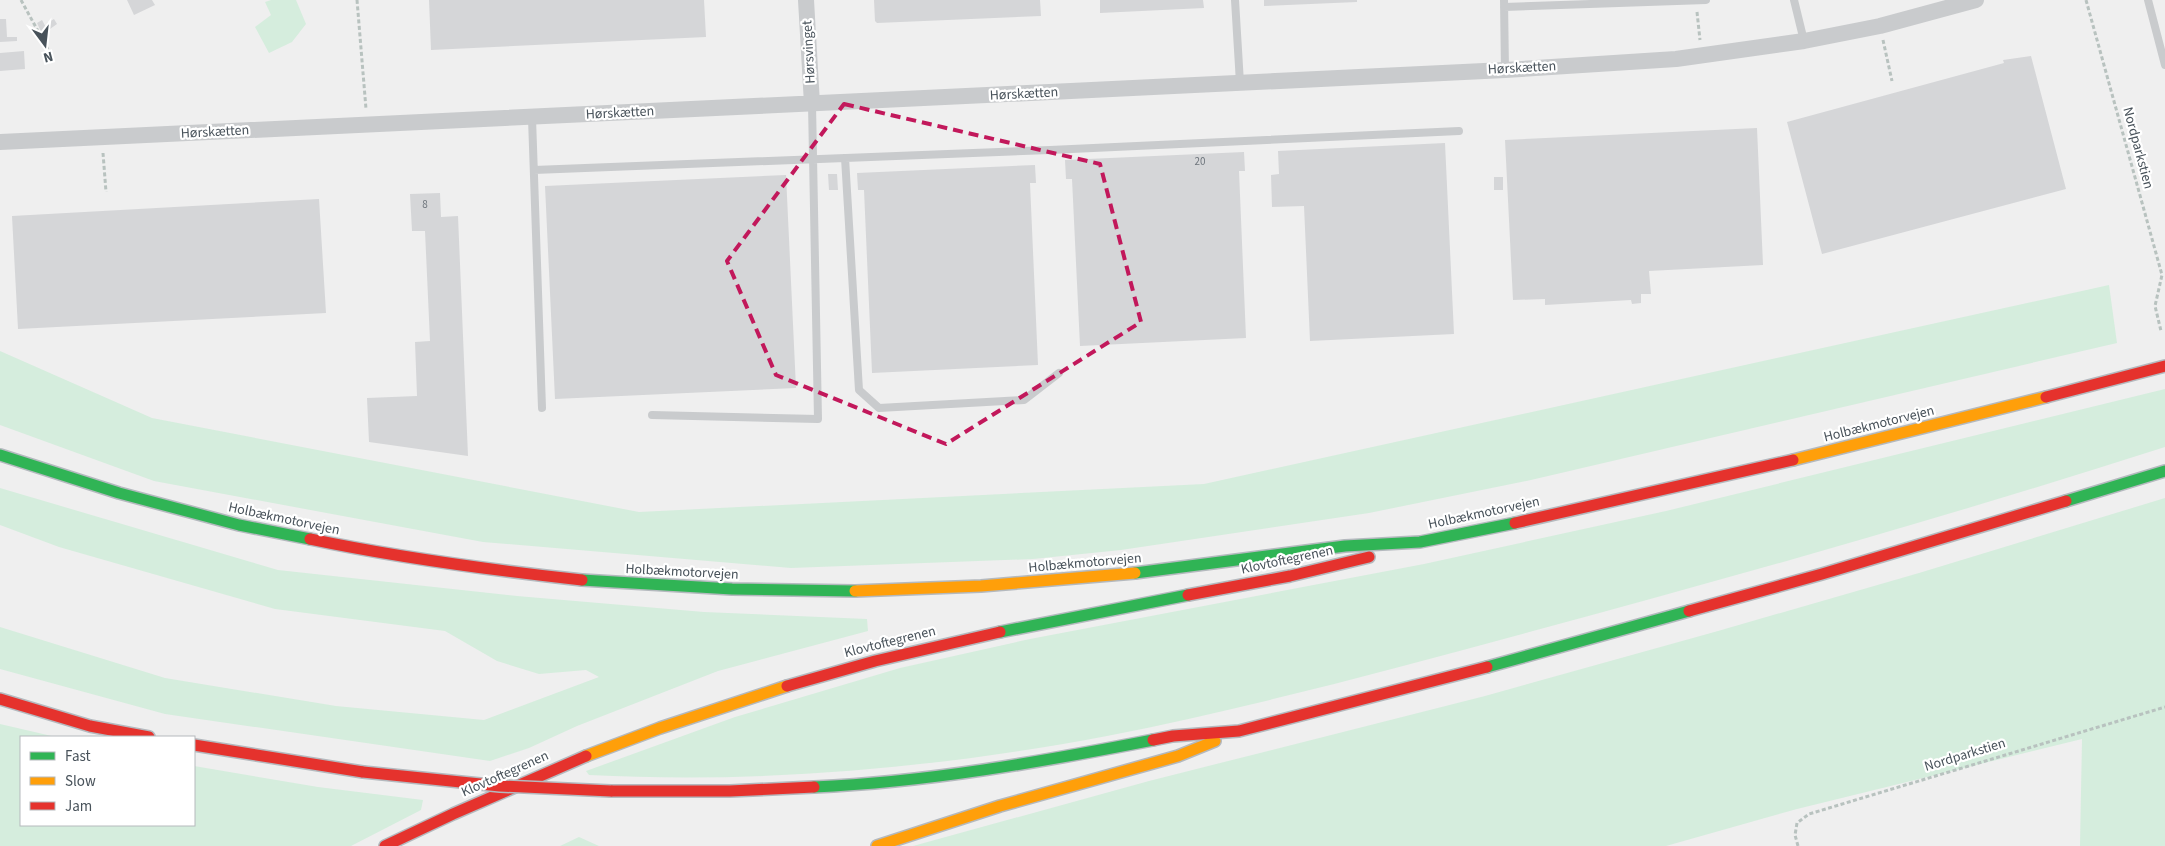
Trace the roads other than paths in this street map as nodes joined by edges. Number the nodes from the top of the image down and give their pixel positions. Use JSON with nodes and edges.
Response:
{"nodes":[{"id":1,"x":806,"y":0,"type":"edge"},
{"id":2,"x":1235,"y":0,"type":"edge"},
{"id":3,"x":1706,"y":0,"type":"edge"},
{"id":4,"x":1794,"y":0,"type":"edge"},
{"id":5,"x":1976,"y":0,"type":"edge"},
{"id":6,"x":2148,"y":0,"type":"edge"},
{"id":7,"x":1696,"y":1,"type":"edge"},
{"id":8,"x":1504,"y":4,"type":"edge"},
{"id":9,"x":1804,"y":41,"type":"junction"},
{"id":10,"x":2165,"y":65,"type":"edge"},
{"id":11,"x":1505,"y":70,"type":"junction"},
{"id":12,"x":1240,"y":83,"type":"junction"},
{"id":13,"x":812,"y":104,"type":"junction"},
{"id":14,"x":532,"y":118,"type":"junction"},
{"id":15,"x":1459,"y":131,"type":"dead end"},
{"id":16,"x":0,"y":142,"type":"edge"},
{"id":17,"x":845,"y":158,"type":"junction"},
{"id":18,"x":812,"y":159,"type":"junction"},
{"id":19,"x":534,"y":170,"type":"junction"},
{"id":20,"x":2165,"y":366,"type":"edge"},
{"id":21,"x":1059,"y":373,"type":"dead end"},
{"id":22,"x":542,"y":408,"type":"dead end"},
{"id":23,"x":652,"y":415,"type":"dead end"},
{"id":24,"x":0,"y":455,"type":"edge"},
{"id":25,"x":2165,"y":471,"type":"edge"},
{"id":26,"x":1426,"y":541,"type":"junction"},
{"id":27,"x":0,"y":699,"type":"edge"},
{"id":28,"x":1239,"y":731,"type":"junction"},
{"id":29,"x":145,"y":736,"type":"edge"},
{"id":30,"x":195,"y":746,"type":"edge"},
{"id":31,"x":384,"y":846,"type":"edge"},
{"id":32,"x":877,"y":846,"type":"edge"}],
"edges":[{"from":1,"to":13,"type":"street","name":"Hørsvinget"},
{"from":2,"to":12,"type":"lane"},
{"from":3,"to":7,"type":"lane"},
{"from":4,"to":9,"type":"lane"},
{"from":5,"to":9,"type":"street","name":"Hørskætten"},
{"from":6,"to":10,"type":"lane"},
{"from":7,"to":8,"type":"lane"},
{"from":8,"to":11,"type":"lane"},
{"from":9,"to":11,"type":"street","name":"Hørskætten"},
{"from":11,"to":12,"type":"street","name":"Hørskætten"},
{"from":12,"to":13,"type":"street","name":"Hørskætten"},
{"from":13,"to":14,"type":"street","name":"Hørskætten"},
{"from":13,"to":18,"type":"lane"},
{"from":14,"to":16,"type":"street","name":"Hørskætten"},
{"from":14,"to":19,"type":"lane"},
{"from":15,"to":17,"type":"lane"},
{"from":17,"to":18,"type":"lane"},
{"from":17,"to":21,"type":"lane"},
{"from":18,"to":19,"type":"lane"},
{"from":18,"to":23,"type":"lane"},
{"from":19,"to":22,"type":"lane"},
{"from":20,"to":26,"type":"highway","name":"Holbækmotorvejen"},
{"from":24,"to":26,"type":"highway","name":"Holbækmotorvejen"},
{"from":25,"to":28,"type":"highway"},
{"from":26,"to":31,"type":"highway","name":"Klovtoftegrenen"},
{"from":27,"to":29,"type":"highway"},
{"from":28,"to":30,"type":"highway","bridge":true},
{"from":28,"to":32,"type":"highway"}]}
